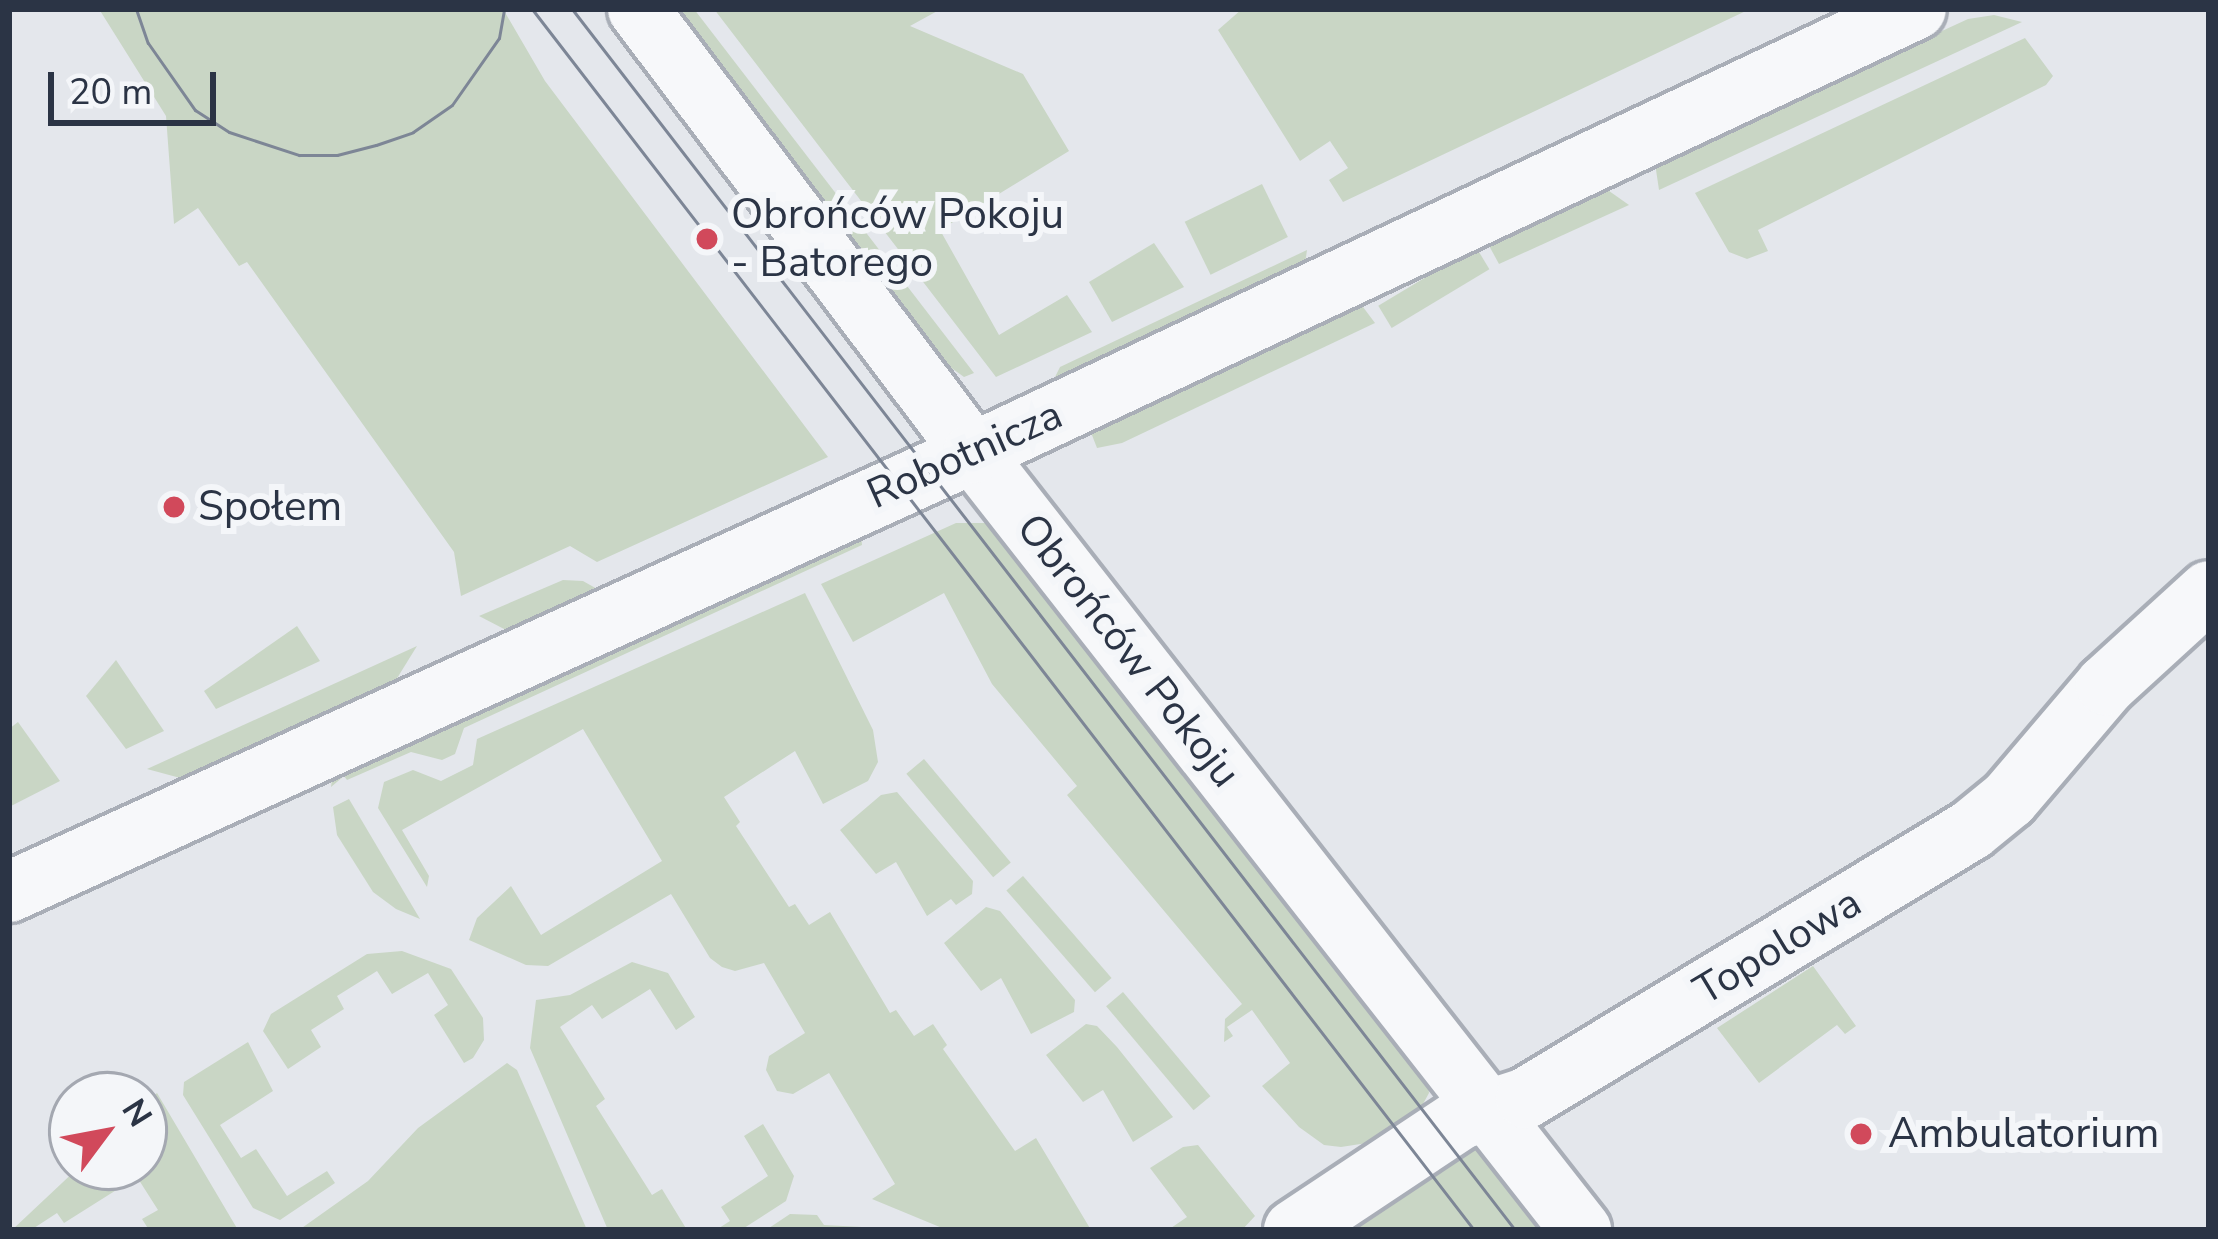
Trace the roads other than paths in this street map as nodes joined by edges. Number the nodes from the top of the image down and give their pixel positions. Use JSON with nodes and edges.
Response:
{"nodes":[{"id":1,"x":638,"y":9,"type":"edge"},
{"id":2,"x":1916,"y":9,"type":"edge"},
{"id":3,"x":973,"y":453,"type":"junction"},
{"id":4,"x":2209,"y":591,"type":"edge"},
{"id":5,"x":9,"y":892,"type":"edge"},
{"id":6,"x":1487,"y":1109,"type":"junction"},
{"id":7,"x":1294,"y":1230,"type":"edge"},
{"id":8,"x":1581,"y":1230,"type":"edge"}],
"edges":[{"from":1,"to":3,"type":"street","name":"Obrońców Pokoju"},
{"from":2,"to":3,"type":"street","name":"Robotnicza"},
{"from":3,"to":5,"type":"street","name":"Robotnicza"},
{"from":3,"to":6,"type":"street","name":"Obrońców Pokoju"},
{"from":4,"to":6,"type":"street","name":"Topolowa"},
{"from":6,"to":7,"type":"street","name":"Topolowa"},
{"from":6,"to":8,"type":"street","name":"Obrońców Pokoju"}]}
